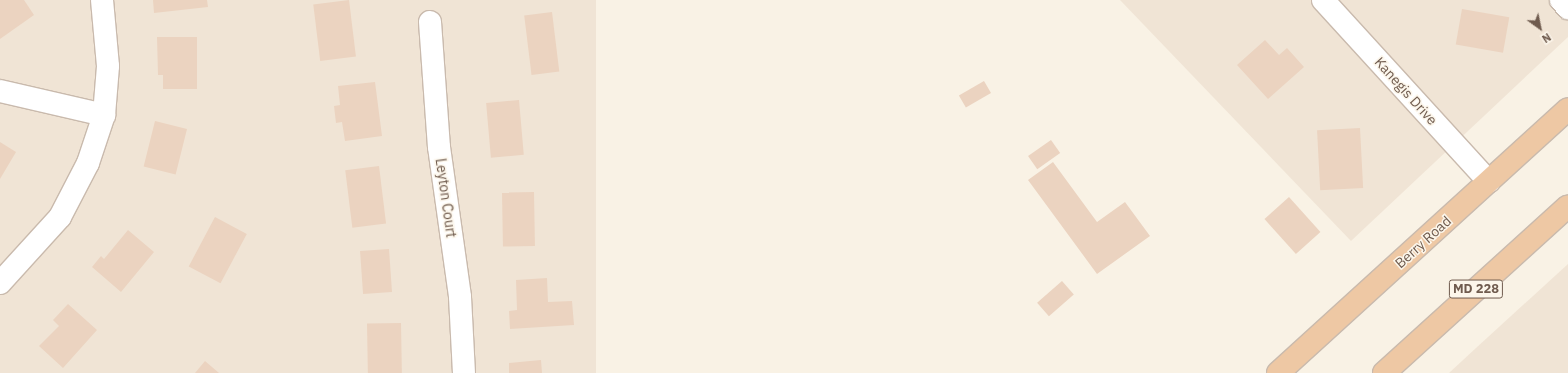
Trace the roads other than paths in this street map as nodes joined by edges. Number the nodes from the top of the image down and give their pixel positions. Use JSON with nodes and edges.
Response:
{"nodes":[{"id":1,"x":102,"y":0,"type":"edge"},
{"id":2,"x":1324,"y":0,"type":"edge"},
{"id":3,"x":1561,"y":0,"type":"edge"},
{"id":4,"x":1568,"y":8,"type":"edge"},
{"id":5,"x":430,"y":22,"type":"dead end"},
{"id":6,"x":0,"y":91,"type":"edge"},
{"id":7,"x":1568,"y":109,"type":"edge"},
{"id":8,"x":104,"y":115,"type":"junction"},
{"id":9,"x":1489,"y":182,"type":"junction"},
{"id":10,"x":1568,"y":206,"type":"edge"},
{"id":11,"x":0,"y":283,"type":"edge"},
{"id":12,"x":464,"y":373,"type":"edge"},
{"id":13,"x":1278,"y":373,"type":"edge"},
{"id":14,"x":1384,"y":373,"type":"edge"}],
"edges":[{"from":1,"to":8,"type":"street"},
{"from":2,"to":9,"type":"street","name":"Kanegis Drive"},
{"from":3,"to":4,"type":"street"},
{"from":5,"to":12,"type":"street","name":"Leyton Court"},
{"from":6,"to":8,"type":"street"},
{"from":7,"to":9,"type":"highway","name":"Berry Road"},
{"from":8,"to":11,"type":"street"},
{"from":9,"to":13,"type":"highway","name":"Berry Road"},
{"from":10,"to":14,"type":"highway","number":"MD 228"}]}
